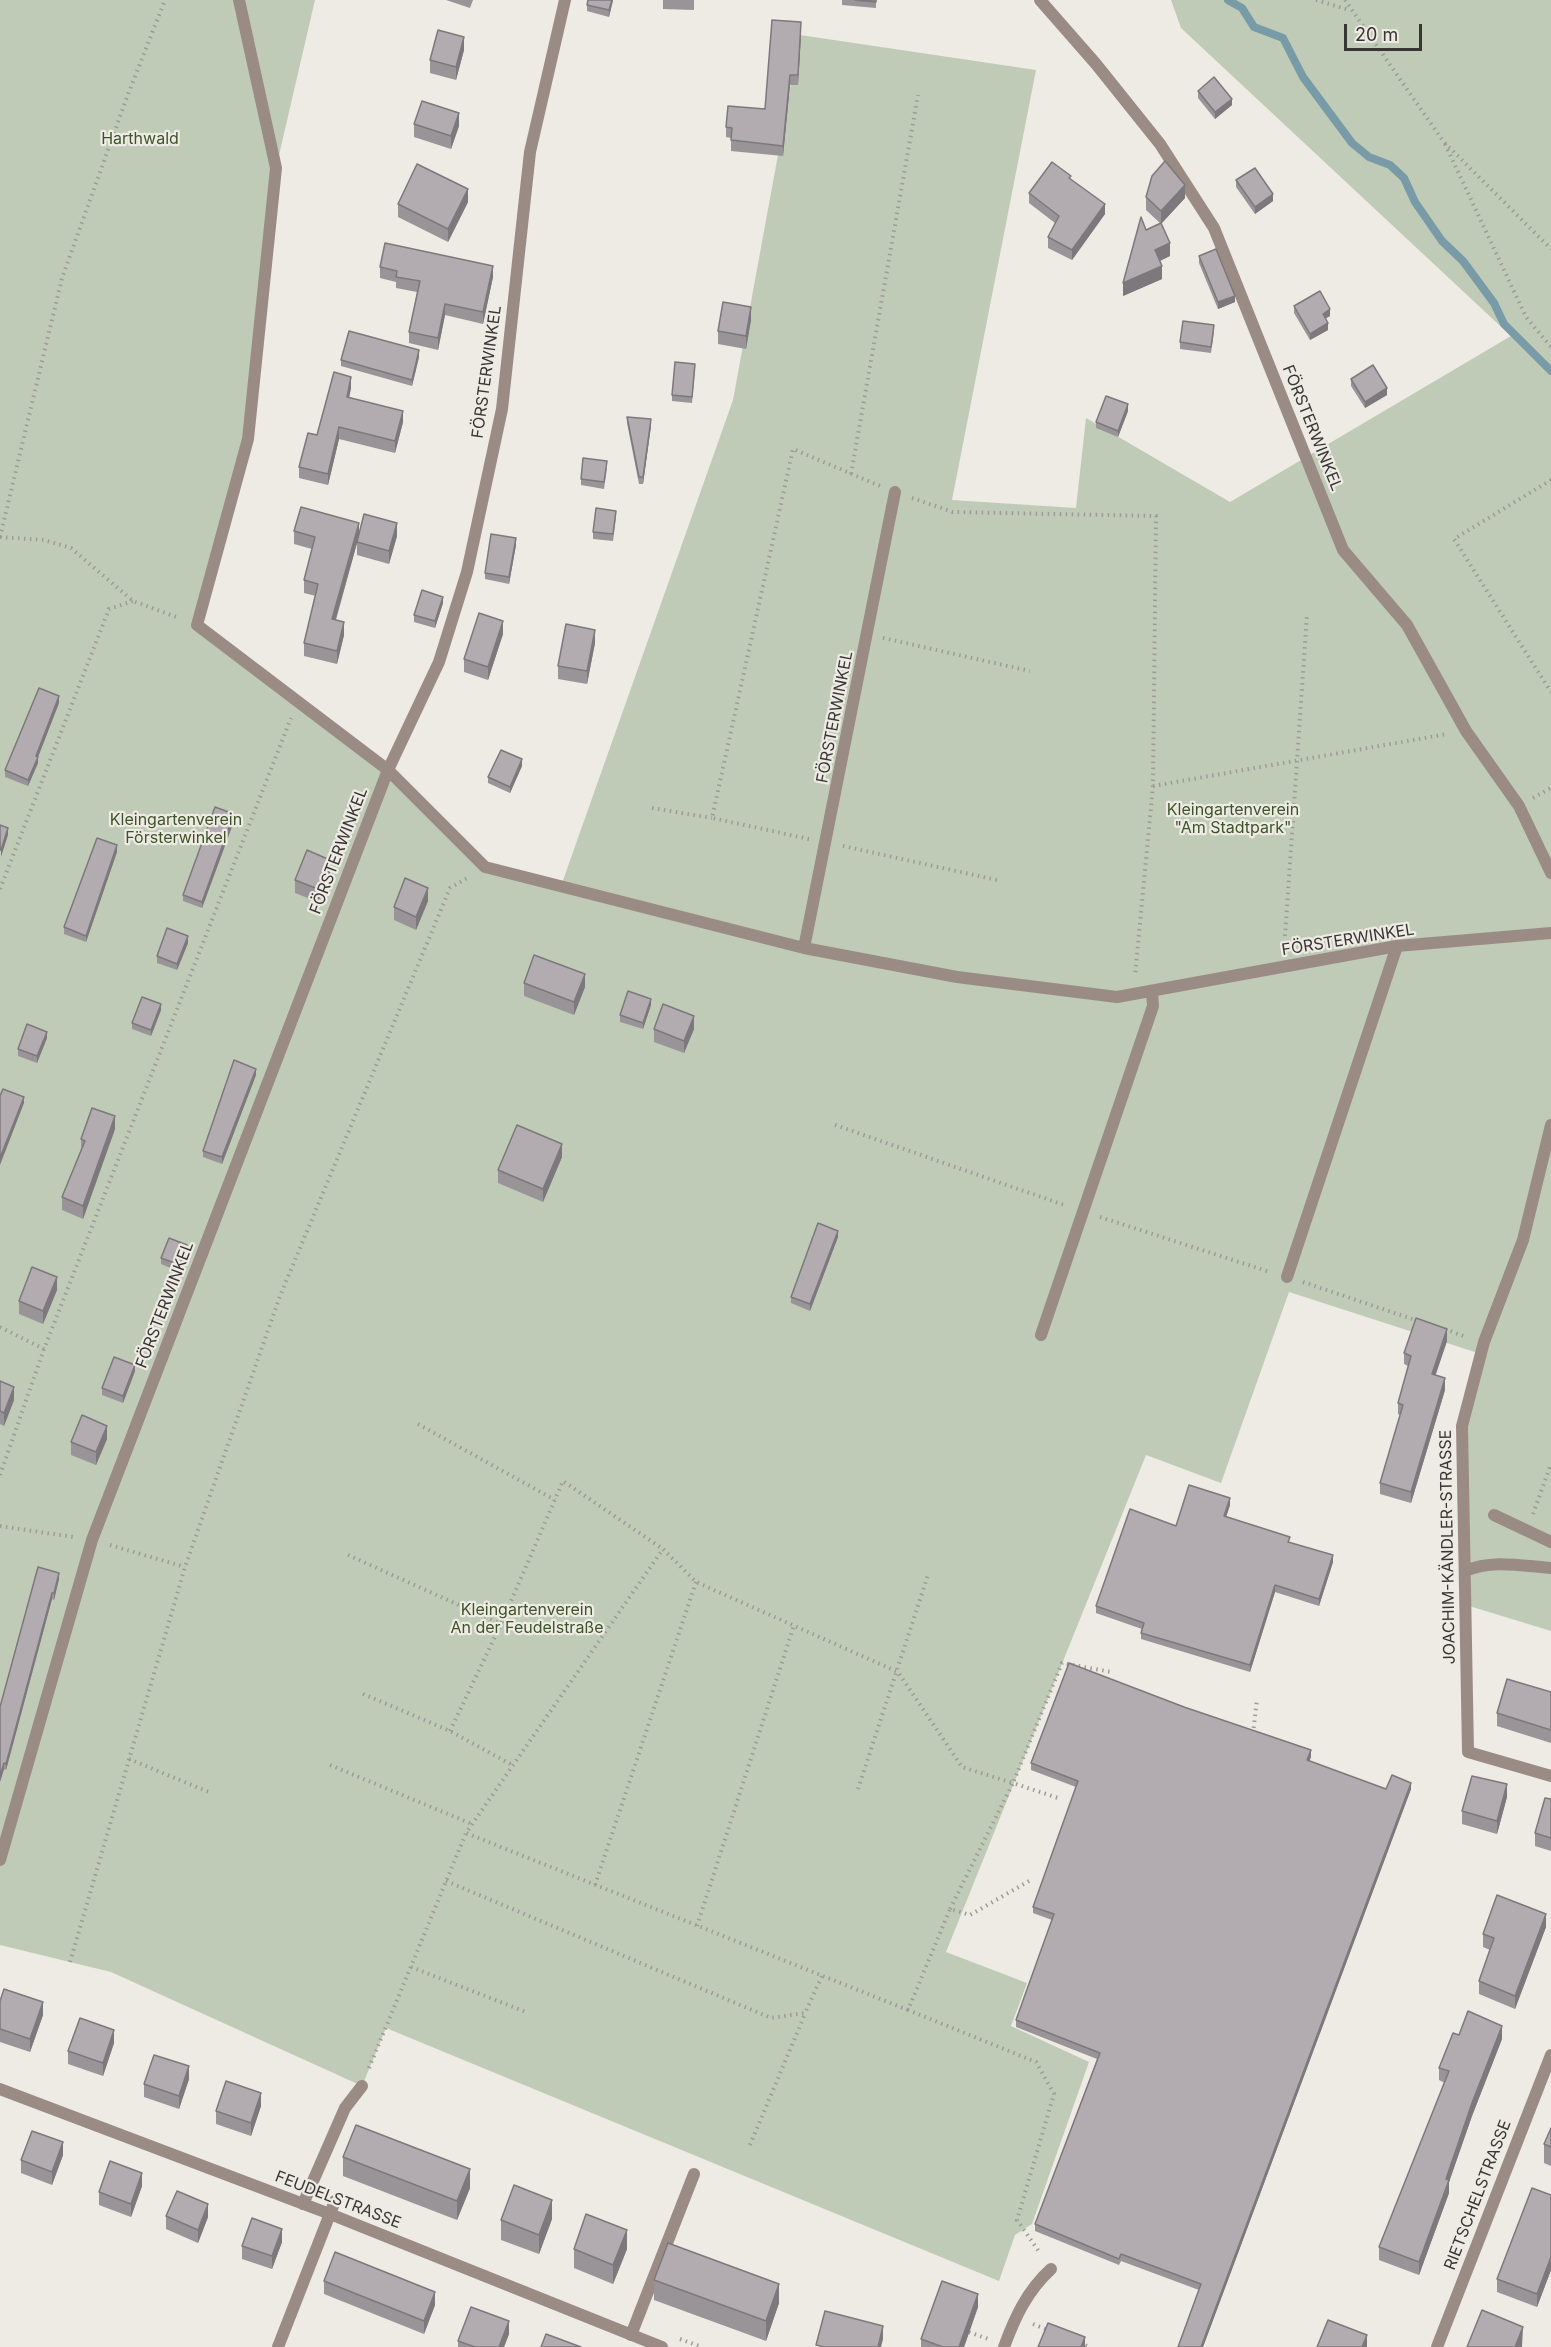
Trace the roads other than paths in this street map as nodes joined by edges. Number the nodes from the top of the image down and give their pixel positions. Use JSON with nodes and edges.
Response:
{"nodes":[{"id":1,"x":239,"y":0,"type":"edge"},
{"id":2,"x":565,"y":0,"type":"edge"},
{"id":3,"x":1040,"y":0,"type":"edge"},
{"id":4,"x":895,"y":492,"type":"road end"},
{"id":5,"x":387,"y":770,"type":"junction"},
{"id":6,"x":1551,"y":873,"type":"edge"},
{"id":7,"x":1551,"y":933,"type":"edge"},
{"id":8,"x":1397,"y":946,"type":"junction"},
{"id":9,"x":804,"y":948,"type":"junction"},
{"id":10,"x":1152,"y":992,"type":"junction"},
{"id":11,"x":1551,"y":1125,"type":"edge"},
{"id":12,"x":1287,"y":1277,"type":"road end"},
{"id":13,"x":1041,"y":1335,"type":"dead end"},
{"id":14,"x":1494,"y":1515,"type":"dead end"},
{"id":15,"x":1551,"y":1542,"type":"edge"},
{"id":16,"x":1551,"y":1568,"type":"edge"},
{"id":17,"x":1465,"y":1571,"type":"junction"},
{"id":18,"x":1551,"y":1776,"type":"edge"},
{"id":19,"x":0,"y":1860,"type":"edge"},
{"id":20,"x":1551,"y":2055,"type":"edge"},
{"id":21,"x":362,"y":2086,"type":"road end"},
{"id":22,"x":0,"y":2089,"type":"edge"},
{"id":23,"x":694,"y":2174,"type":"dead end"},
{"id":24,"x":335,"y":2201,"type":"dead end"},
{"id":25,"x":303,"y":2204,"type":"junction"},
{"id":26,"x":330,"y":2214,"type":"junction"},
{"id":27,"x":1051,"y":2268,"type":"road end"},
{"id":28,"x":631,"y":2335,"type":"junction"},
{"id":29,"x":278,"y":2347,"type":"edge"},
{"id":30,"x":662,"y":2347,"type":"edge"},
{"id":31,"x":1004,"y":2347,"type":"edge"},
{"id":32,"x":1437,"y":2347,"type":"edge"}],
"edges":[{"from":1,"to":5,"type":"street"},
{"from":2,"to":5,"type":"street","name":"FÖRSTERWINKEL"},
{"from":3,"to":6,"type":"street","name":"FÖRSTERWINKEL"},
{"from":4,"to":9,"type":"street","name":"FÖRSTERWINKEL"},
{"from":5,"to":9,"type":"street","name":"FÖRSTERWINKEL"},
{"from":5,"to":19,"type":"street","name":"FÖRSTERWINKEL"},
{"from":7,"to":8,"type":"street","name":"FÖRSTERWINKEL"},
{"from":8,"to":10,"type":"street","name":"FÖRSTERWINKEL"},
{"from":8,"to":12,"type":"street"},
{"from":9,"to":10,"type":"street","name":"FÖRSTERWINKEL"},
{"from":10,"to":13,"type":"street"},
{"from":11,"to":17,"type":"street","name":"JOACHIM-KÄNDLER-STRASSE"},
{"from":14,"to":15,"type":"street"},
{"from":16,"to":17,"type":"street"},
{"from":17,"to":18,"type":"street","name":"JOACHIM-KÄNDLER-STRASSE"},
{"from":20,"to":32,"type":"street","name":"RIETSCHELSTRASSE"},
{"from":21,"to":25,"type":"street"},
{"from":22,"to":25,"type":"street","name":"FEUDELSTRASSE"},
{"from":23,"to":28,"type":"street"},
{"from":24,"to":26,"type":"street"},
{"from":25,"to":26,"type":"street","name":"FEUDELSTRASSE"},
{"from":26,"to":28,"type":"street","name":"FEUDELSTRASSE"},
{"from":26,"to":29,"type":"street"},
{"from":27,"to":31,"type":"street"},
{"from":28,"to":30,"type":"street","name":"FEUDELSTRASSE"}]}
